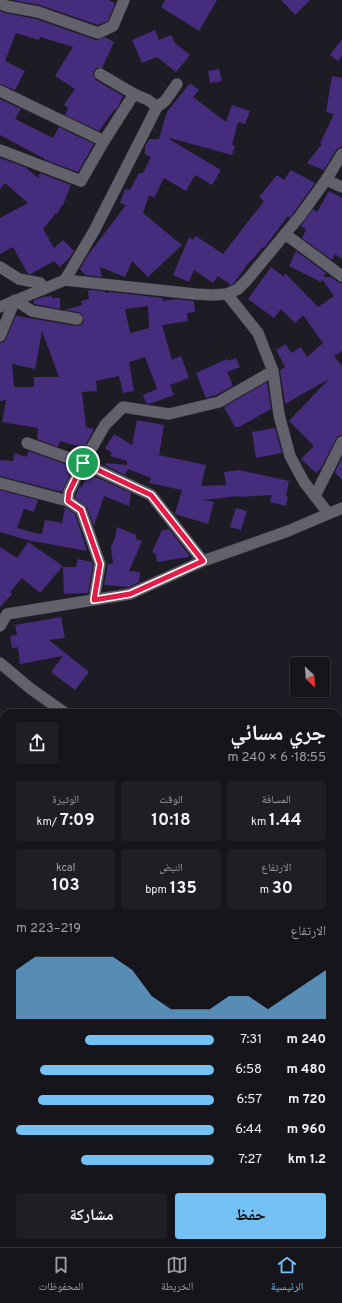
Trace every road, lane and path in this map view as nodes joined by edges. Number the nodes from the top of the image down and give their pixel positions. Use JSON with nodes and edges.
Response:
{"nodes":[{"id":1,"x":124,"y":0,"type":"edge"},
{"id":2,"x":0,"y":3,"type":"edge"},
{"id":3,"x":100,"y":74,"type":"dead end"},
{"id":4,"x":177,"y":84,"type":"dead end"},
{"id":5,"x":0,"y":91,"type":"edge"},
{"id":6,"x":134,"y":94,"type":"junction"},
{"id":7,"x":157,"y":107,"type":"junction"},
{"id":8,"x":104,"y":141,"type":"junction"},
{"id":9,"x":0,"y":150,"type":"edge"},
{"id":10,"x":342,"y":154,"type":"edge"},
{"id":11,"x":326,"y":180,"type":"junction"},
{"id":12,"x":342,"y":187,"type":"edge"},
{"id":13,"x":285,"y":234,"type":"junction"},
{"id":14,"x":0,"y":268,"type":"edge"},
{"id":15,"x":342,"y":276,"type":"edge"},
{"id":16,"x":65,"y":280,"type":"junction"},
{"id":17,"x":44,"y":289,"type":"junction"},
{"id":18,"x":227,"y":294,"type":"junction"},
{"id":19,"x":15,"y":300,"type":"junction"},
{"id":20,"x":0,"y":307,"type":"edge"},
{"id":21,"x":77,"y":318,"type":"dead end"},
{"id":22,"x":0,"y":336,"type":"edge"},
{"id":23,"x":273,"y":371,"type":"junction"},
{"id":24,"x":342,"y":442,"type":"edge"},
{"id":25,"x":27,"y":443,"type":"dead end"},
{"id":26,"x":83,"y":463,"type":"junction"},
{"id":27,"x":0,"y":483,"type":"edge"},
{"id":28,"x":315,"y":496,"type":"junction"},
{"id":29,"x":68,"y":501,"type":"junction"},
{"id":30,"x":342,"y":508,"type":"edge"},
{"id":31,"x":328,"y":513,"type":"junction"},
{"id":32,"x":203,"y":561,"type":"junction"},
{"id":33,"x":94,"y":600,"type":"junction"},
{"id":34,"x":0,"y":626,"type":"edge"},
{"id":35,"x":0,"y":663,"type":"edge"},
{"id":36,"x":58,"y":709,"type":"edge"}],
"edges":[{"from":1,"to":2,"type":"street"},
{"from":3,"to":6,"type":"street"},
{"from":4,"to":7,"type":"street"},
{"from":5,"to":8,"type":"street"},
{"from":6,"to":7,"type":"street"},
{"from":6,"to":8,"type":"street"},
{"from":7,"to":16,"type":"street"},
{"from":8,"to":9,"type":"street"},
{"from":10,"to":11,"type":"street"},
{"from":11,"to":12,"type":"street"},
{"from":11,"to":13,"type":"street"},
{"from":13,"to":15,"type":"street"},
{"from":13,"to":18,"type":"street"},
{"from":14,"to":17,"type":"street"},
{"from":16,"to":17,"type":"street"},
{"from":16,"to":18,"type":"street"},
{"from":17,"to":19,"type":"street"},
{"from":18,"to":23,"type":"street"},
{"from":19,"to":20,"type":"street"},
{"from":19,"to":21,"type":"street"},
{"from":19,"to":22,"type":"street"},
{"from":23,"to":26,"type":"street"},
{"from":23,"to":28,"type":"street"},
{"from":24,"to":28,"type":"street"},
{"from":25,"to":26,"type":"street"},
{"from":26,"to":29,"type":"street"},
{"from":26,"to":32,"type":"street"},
{"from":27,"to":29,"type":"street"},
{"from":28,"to":31,"type":"street"},
{"from":29,"to":33,"type":"street"},
{"from":30,"to":31,"type":"street"},
{"from":31,"to":32,"type":"street"},
{"from":32,"to":33,"type":"street"},
{"from":33,"to":34,"type":"street"},
{"from":35,"to":36,"type":"street"}]}
